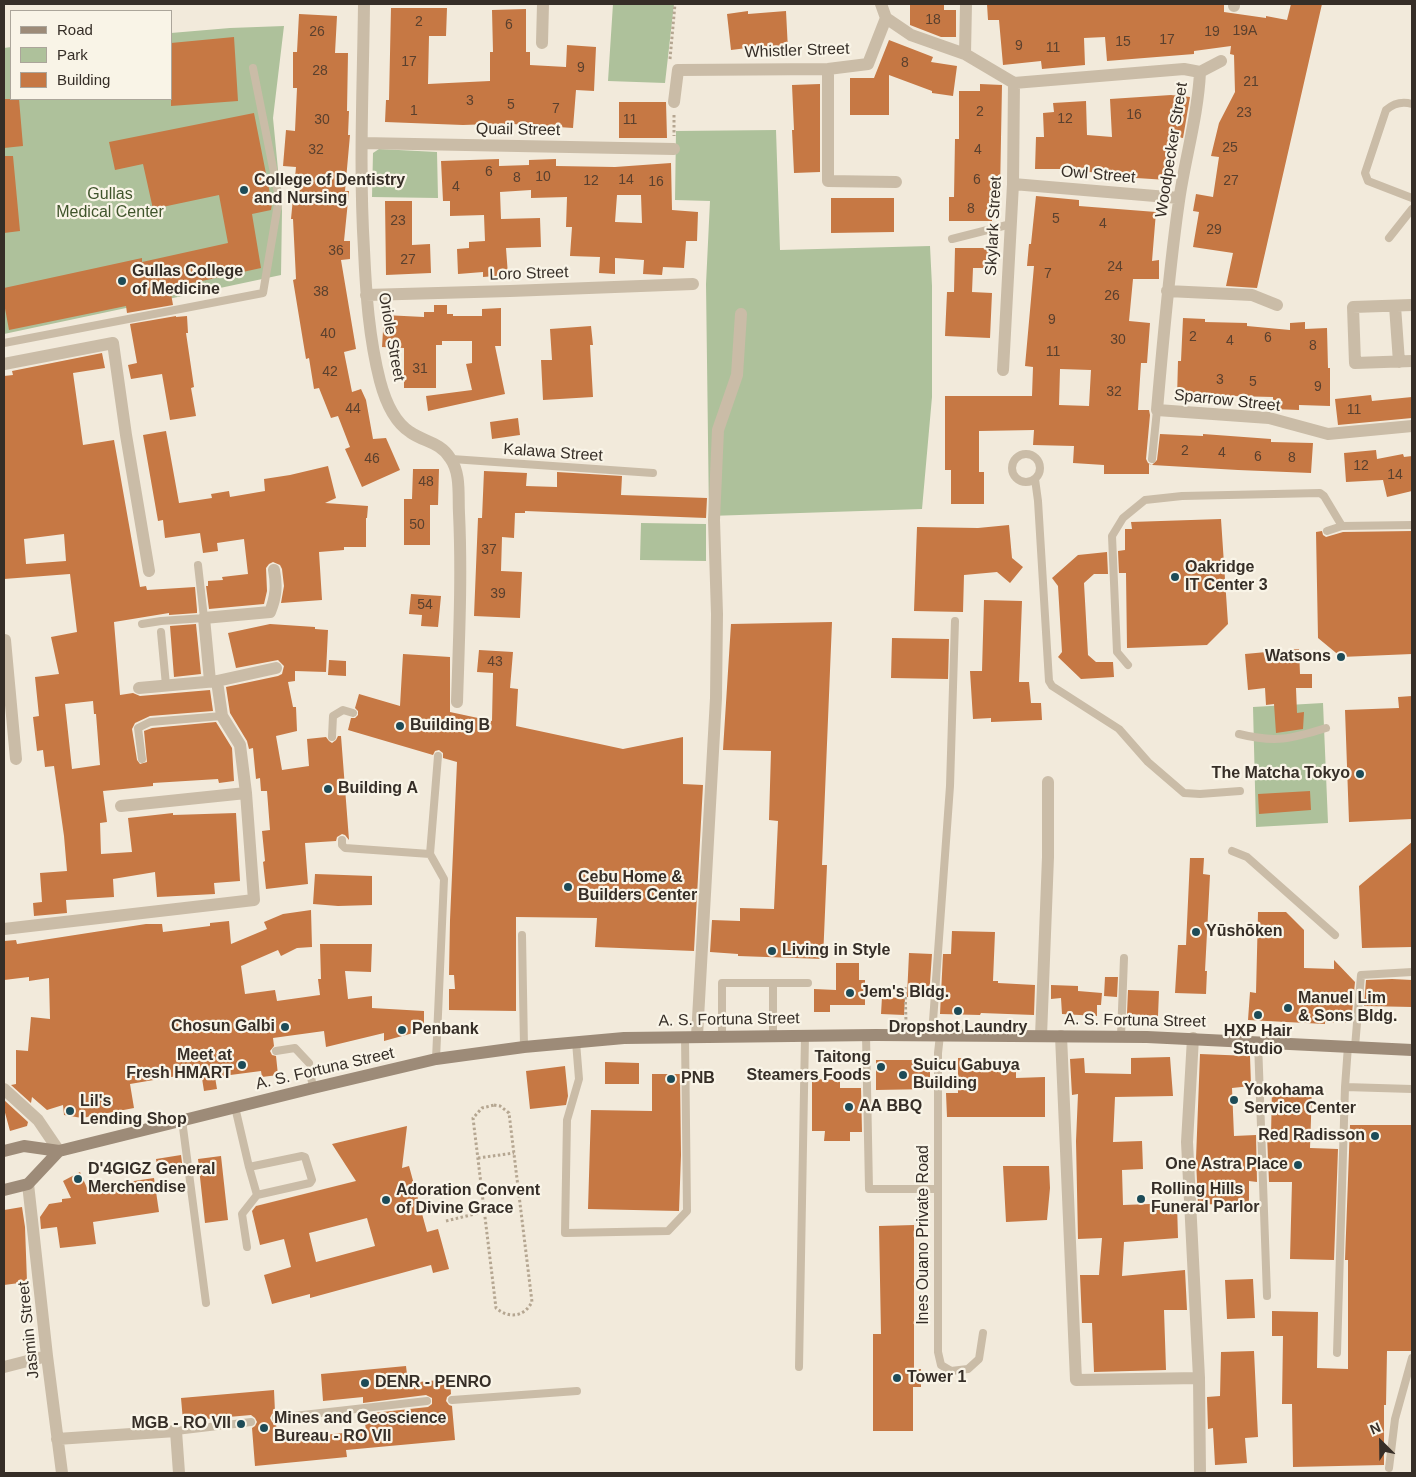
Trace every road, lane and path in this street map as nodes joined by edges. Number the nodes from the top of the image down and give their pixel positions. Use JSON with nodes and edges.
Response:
{"nodes":[{"id":1,"x":364,"y":4,"type":"edge"},
{"id":2,"x":543,"y":4,"type":"edge"},
{"id":3,"x":675,"y":4,"type":"edge"},
{"id":4,"x":881,"y":4,"type":"edge"},
{"id":5,"x":966,"y":4,"type":"edge"},
{"id":6,"x":886,"y":18,"type":"junction"},
{"id":7,"x":542,"y":43,"type":"dead end"},
{"id":8,"x":965,"y":54,"type":"junction"},
{"id":9,"x":1221,"y":61,"type":"dead end"},
{"id":10,"x":674,"y":66,"type":"junction"},
{"id":11,"x":253,"y":68,"type":"dead end"},
{"id":12,"x":828,"y":69,"type":"junction"},
{"id":13,"x":1200,"y":72,"type":"junction"},
{"id":14,"x":1014,"y":83,"type":"junction"},
{"id":15,"x":674,"y":102,"type":"joint"},
{"id":16,"x":1412,"y":104,"type":"edge"},
{"id":17,"x":362,"y":143,"type":"junction"},
{"id":18,"x":674,"y":149,"type":"joint"},
{"id":19,"x":896,"y":182,"type":"dead end"},
{"id":20,"x":1013,"y":184,"type":"junction"},
{"id":21,"x":1179,"y":198,"type":"junction"},
{"id":22,"x":1412,"y":198,"type":"edge"},
{"id":23,"x":1412,"y":209,"type":"edge"},
{"id":24,"x":1011,"y":224,"type":"junction"},
{"id":25,"x":1389,"y":238,"type":"dead end"},
{"id":26,"x":952,"y":239,"type":"dead end"},
{"id":27,"x":693,"y":284,"type":"dead end"},
{"id":28,"x":1167,"y":291,"type":"junction"},
{"id":29,"x":366,"y":295,"type":"junction"},
{"id":30,"x":1277,"y":305,"type":"dead end"},
{"id":31,"x":1412,"y":305,"type":"edge"},
{"id":32,"x":1395,"y":306,"type":"junction"},
{"id":33,"x":740,"y":314,"type":"dead end"},
{"id":34,"x":4,"y":343,"type":"edge"},
{"id":35,"x":1412,"y":361,"type":"edge"},
{"id":36,"x":1398,"y":362,"type":"junction"},
{"id":37,"x":4,"y":364,"type":"edge"},
{"id":38,"x":1003,"y":370,"type":"dead end"},
{"id":39,"x":1157,"y":410,"type":"junction"},
{"id":40,"x":1412,"y":426,"type":"edge"},
{"id":41,"x":1152,"y":458,"type":"dead end"},
{"id":42,"x":452,"y":459,"type":"junction"},
{"id":43,"x":653,"y":474,"type":"dead end"},
{"id":44,"x":1035,"y":479,"type":"dead end"},
{"id":45,"x":1412,"y":525,"type":"edge"},
{"id":46,"x":1342,"y":526,"type":"junction"},
{"id":47,"x":1327,"y":531,"type":"dead end"},
{"id":48,"x":198,"y":565,"type":"dead end"},
{"id":49,"x":274,"y":570,"type":"dead end"},
{"id":50,"x":149,"y":571,"type":"dead end"},
{"id":51,"x":204,"y":618,"type":"junction"},
{"id":52,"x":956,"y":621,"type":"dead end"},
{"id":53,"x":142,"y":624,"type":"dead end"},
{"id":54,"x":161,"y":632,"type":"dead end"},
{"id":55,"x":4,"y":637,"type":"edge"},
{"id":56,"x":1128,"y":665,"type":"dead end"},
{"id":57,"x":276,"y":668,"type":"dead end"},
{"id":58,"x":213,"y":681,"type":"junction"},
{"id":59,"x":166,"y":685,"type":"junction"},
{"id":60,"x":139,"y":688,"type":"dead end"},
{"id":61,"x":457,"y":702,"type":"dead end"},
{"id":62,"x":8,"y":709,"type":"edge"},
{"id":63,"x":353,"y":713,"type":"dead end"},
{"id":64,"x":222,"y":716,"type":"junction"},
{"id":65,"x":1326,"y":728,"type":"dead end"},
{"id":66,"x":1239,"y":734,"type":"dead end"},
{"id":67,"x":332,"y":737,"type":"dead end"},
{"id":68,"x":438,"y":756,"type":"dead end"},
{"id":69,"x":16,"y":759,"type":"dead end"},
{"id":70,"x":142,"y":759,"type":"dead end"},
{"id":71,"x":1048,"y":782,"type":"dead end"},
{"id":72,"x":1240,"y":791,"type":"dead end"},
{"id":73,"x":246,"y":793,"type":"junction"},
{"id":74,"x":121,"y":806,"type":"dead end"},
{"id":75,"x":342,"y":840,"type":"dead end"},
{"id":76,"x":1232,"y":851,"type":"dead end"},
{"id":77,"x":430,"y":854,"type":"junction"},
{"id":78,"x":4,"y":929,"type":"edge"},
{"id":79,"x":522,"y":935,"type":"dead end"},
{"id":80,"x":1335,"y":935,"type":"dead end"},
{"id":81,"x":1124,"y":958,"type":"dead end"},
{"id":82,"x":1412,"y":972,"type":"edge"},
{"id":83,"x":773,"y":983,"type":"junction"},
{"id":84,"x":808,"y":983,"type":"dead end"},
{"id":85,"x":906,"y":987,"type":"dead end"},
{"id":86,"x":866,"y":1035,"type":"junction"},
{"id":87,"x":907,"y":1035,"type":"junction"},
{"id":88,"x":936,"y":1035,"type":"junction"},
{"id":89,"x":691,"y":1036,"type":"junction"},
{"id":90,"x":722,"y":1036,"type":"junction"},
{"id":91,"x":773,"y":1036,"type":"junction"},
{"id":92,"x":805,"y":1036,"type":"junction"},
{"id":93,"x":1041,"y":1036,"type":"junction"},
{"id":94,"x":1062,"y":1036,"type":"junction"},
{"id":95,"x":1121,"y":1036,"type":"junction"},
{"id":96,"x":1193,"y":1038,"type":"junction"},
{"id":97,"x":576,"y":1042,"type":"junction"},
{"id":98,"x":1258,"y":1042,"type":"junction"},
{"id":99,"x":1351,"y":1046,"type":"junction"},
{"id":100,"x":524,"y":1047,"type":"junction"},
{"id":101,"x":1412,"y":1050,"type":"edge"},
{"id":102,"x":276,"y":1051,"type":"dead end"},
{"id":103,"x":436,"y":1059,"type":"junction"},
{"id":104,"x":1345,"y":1087,"type":"junction"},
{"id":105,"x":314,"y":1088,"type":"junction"},
{"id":106,"x":1412,"y":1089,"type":"edge"},
{"id":107,"x":4,"y":1090,"type":"edge"},
{"id":108,"x":235,"y":1107,"type":"junction"},
{"id":109,"x":182,"y":1120,"type":"junction"},
{"id":110,"x":4,"y":1151,"type":"edge"},
{"id":111,"x":58,"y":1151,"type":"junction"},
{"id":112,"x":514,"y":1152,"type":"junction"},
{"id":113,"x":478,"y":1158,"type":"junction"},
{"id":114,"x":249,"y":1167,"type":"junction"},
{"id":115,"x":28,"y":1184,"type":"junction"},
{"id":116,"x":938,"y":1189,"type":"junction"},
{"id":117,"x":4,"y":1190,"type":"edge"},
{"id":118,"x":258,"y":1195,"type":"junction"},
{"id":119,"x":483,"y":1212,"type":"junction"},
{"id":120,"x":446,"y":1221,"type":"dead end"},
{"id":121,"x":247,"y":1247,"type":"dead end"},
{"id":122,"x":1267,"y":1296,"type":"dead end"},
{"id":123,"x":206,"y":1304,"type":"dead end"},
{"id":124,"x":984,"y":1333,"type":"dead end"},
{"id":125,"x":1337,"y":1353,"type":"dead end"},
{"id":126,"x":47,"y":1356,"type":"junction"},
{"id":127,"x":1412,"y":1358,"type":"edge"},
{"id":128,"x":4,"y":1367,"type":"edge"},
{"id":129,"x":799,"y":1367,"type":"dead end"},
{"id":130,"x":1199,"y":1378,"type":"junction"},
{"id":131,"x":577,"y":1391,"type":"dead end"},
{"id":132,"x":452,"y":1400,"type":"dead end"},
{"id":133,"x":427,"y":1401,"type":"dead end"},
{"id":134,"x":276,"y":1418,"type":"dead end"},
{"id":135,"x":251,"y":1422,"type":"dead end"},
{"id":136,"x":176,"y":1431,"type":"junction"},
{"id":137,"x":57,"y":1440,"type":"junction"},
{"id":138,"x":1389,"y":1468,"type":"dead end"},
{"id":139,"x":62,"y":1473,"type":"edge"},
{"id":140,"x":179,"y":1473,"type":"edge"},
{"id":141,"x":1200,"y":1473,"type":"edge"}],
"edges":[{"from":1,"to":17,"type":"street","name":"Oriole Street"},
{"from":2,"to":7,"type":"street"},
{"from":3,"to":10,"type":"path"},
{"from":4,"to":6,"type":"street"},
{"from":5,"to":8,"type":"street"},
{"from":6,"to":8,"type":"street"},
{"from":6,"to":12,"type":"street","name":"Whistler Street"},
{"from":8,"to":14,"type":"street"},
{"from":9,"to":13,"type":"street"},
{"from":10,"to":12,"type":"street","name":"Whistler Street"},
{"from":10,"to":15,"type":"street"},
{"from":11,"to":34,"type":"lane"},
{"from":12,"to":19,"type":"street"},
{"from":13,"to":14,"type":"street","name":"Woodpecker Street"},
{"from":13,"to":21,"type":"street","name":"Woodpecker Street"},
{"from":14,"to":20,"type":"street","name":"Skylark Street"},
{"from":15,"to":18,"type":"path"},
{"from":16,"to":22,"type":"lane"},
{"from":17,"to":18,"type":"street","name":"Quail Street"},
{"from":17,"to":29,"type":"street","name":"Oriole Street"},
{"from":20,"to":21,"type":"street","name":"Owl Street"},
{"from":20,"to":24,"type":"street","name":"Skylark Street"},
{"from":21,"to":28,"type":"street","name":"Woodpecker Street"},
{"from":23,"to":25,"type":"lane"},
{"from":24,"to":26,"type":"lane"},
{"from":24,"to":38,"type":"street","name":"Skylark Street"},
{"from":27,"to":29,"type":"street","name":"Loro Street"},
{"from":28,"to":30,"type":"street"},
{"from":28,"to":39,"type":"street","name":"Woodpecker Street"},
{"from":29,"to":42,"type":"street","name":"Oriole Street"},
{"from":31,"to":32,"type":"street"},
{"from":32,"to":36,"type":"street"},
{"from":32,"to":36,"type":"street"},
{"from":33,"to":89,"type":"street"},
{"from":35,"to":36,"type":"street"},
{"from":37,"to":50,"type":"street"},
{"from":39,"to":40,"type":"street","name":"Sparrow Street"},
{"from":39,"to":41,"type":"lane","name":"Woodpecker Street"},
{"from":42,"to":43,"type":"lane","name":"Kalawa Street"},
{"from":42,"to":61,"type":"street"},
{"from":44,"to":72,"type":"lane"},
{"from":45,"to":46,"type":"lane"},
{"from":46,"to":47,"type":"lane"},
{"from":46,"to":56,"type":"lane"},
{"from":48,"to":51,"type":"lane"},
{"from":49,"to":51,"type":"street"},
{"from":51,"to":53,"type":"lane"},
{"from":51,"to":58,"type":"street"},
{"from":52,"to":88,"type":"lane","name":"Ines Ouano Private Road"},
{"from":54,"to":59,"type":"lane"},
{"from":55,"to":62,"type":"street"},
{"from":57,"to":58,"type":"street"},
{"from":58,"to":59,"type":"street"},
{"from":58,"to":64,"type":"street"},
{"from":59,"to":60,"type":"street"},
{"from":62,"to":69,"type":"street"},
{"from":63,"to":67,"type":"lane"},
{"from":64,"to":70,"type":"lane"},
{"from":64,"to":73,"type":"street"},
{"from":65,"to":66,"type":"lane"},
{"from":68,"to":77,"type":"lane"},
{"from":71,"to":93,"type":"street"},
{"from":73,"to":74,"type":"street"},
{"from":73,"to":78,"type":"street"},
{"from":75,"to":77,"type":"lane"},
{"from":76,"to":80,"type":"lane"},
{"from":77,"to":103,"type":"lane"},
{"from":79,"to":100,"type":"lane"},
{"from":81,"to":95,"type":"lane"},
{"from":82,"to":99,"type":"lane"},
{"from":83,"to":84,"type":"lane"},
{"from":83,"to":90,"type":"lane"},
{"from":83,"to":91,"type":"lane"},
{"from":85,"to":87,"type":"path"},
{"from":86,"to":87,"type":"main road","name":"A. S. Fortuna Street"},
{"from":86,"to":92,"type":"main road","name":"A. S. Fortuna Street"},
{"from":86,"to":116,"type":"lane"},
{"from":87,"to":88,"type":"main road","name":"A. S. Fortuna Street"},
{"from":88,"to":93,"type":"main road","name":"A. S. Fortuna Street"},
{"from":88,"to":116,"type":"lane","name":"Ines Ouano Private Road"},
{"from":89,"to":90,"type":"main road","name":"A. S. Fortuna Street"},
{"from":89,"to":97,"type":"main road","name":"A. S. Fortuna Street"},
{"from":89,"to":97,"type":"lane"},
{"from":90,"to":91,"type":"main road","name":"A. S. Fortuna Street"},
{"from":91,"to":92,"type":"main road","name":"A. S. Fortuna Street"},
{"from":92,"to":129,"type":"lane"},
{"from":93,"to":94,"type":"main road","name":"A. S. Fortuna Street"},
{"from":94,"to":95,"type":"main road","name":"A. S. Fortuna Street"},
{"from":94,"to":130,"type":"street"},
{"from":95,"to":96,"type":"main road","name":"A. S. Fortuna Street"},
{"from":96,"to":98,"type":"main road","name":"A. S. Fortuna Street"},
{"from":96,"to":130,"type":"street"},
{"from":97,"to":100,"type":"main road","name":"A. S. Fortuna Street"},
{"from":98,"to":99,"type":"main road","name":"A. S. Fortuna Street"},
{"from":98,"to":122,"type":"lane"},
{"from":99,"to":101,"type":"main road","name":"A. S. Fortuna Street"},
{"from":99,"to":104,"type":"lane"},
{"from":100,"to":103,"type":"main road","name":"A. S. Fortuna Street"},
{"from":102,"to":105,"type":"lane"},
{"from":103,"to":105,"type":"main road","name":"A. S. Fortuna Street"},
{"from":104,"to":106,"type":"lane"},
{"from":104,"to":125,"type":"lane"},
{"from":105,"to":108,"type":"main road","name":"A. S. Fortuna Street"},
{"from":107,"to":111,"type":"street"},
{"from":108,"to":109,"type":"main road","name":"A. S. Fortuna Street"},
{"from":108,"to":114,"type":"lane"},
{"from":109,"to":111,"type":"main road","name":"A. S. Fortuna Street"},
{"from":109,"to":123,"type":"lane"},
{"from":110,"to":111,"type":"main road","name":"A. S. Fortuna Street"},
{"from":111,"to":115,"type":"main road"},
{"from":112,"to":113,"type":"path"},
{"from":112,"to":113,"type":"path"},
{"from":112,"to":119,"type":"path"},
{"from":113,"to":119,"type":"path"},
{"from":114,"to":118,"type":"lane"},
{"from":114,"to":118,"type":"lane"},
{"from":115,"to":117,"type":"main road"},
{"from":115,"to":126,"type":"street","name":"Jasmin Street"},
{"from":116,"to":124,"type":"lane","name":"Ines Ouano Private Road"},
{"from":118,"to":121,"type":"lane"},
{"from":119,"to":120,"type":"path"},
{"from":126,"to":128,"type":"street"},
{"from":126,"to":137,"type":"street","name":"Jasmin Street"},
{"from":127,"to":138,"type":"lane"},
{"from":130,"to":141,"type":"street"},
{"from":131,"to":132,"type":"lane"},
{"from":133,"to":134,"type":"lane"},
{"from":135,"to":136,"type":"lane"},
{"from":136,"to":137,"type":"street"},
{"from":136,"to":140,"type":"street"},
{"from":137,"to":139,"type":"street","name":"Jasmin Street"}]}
